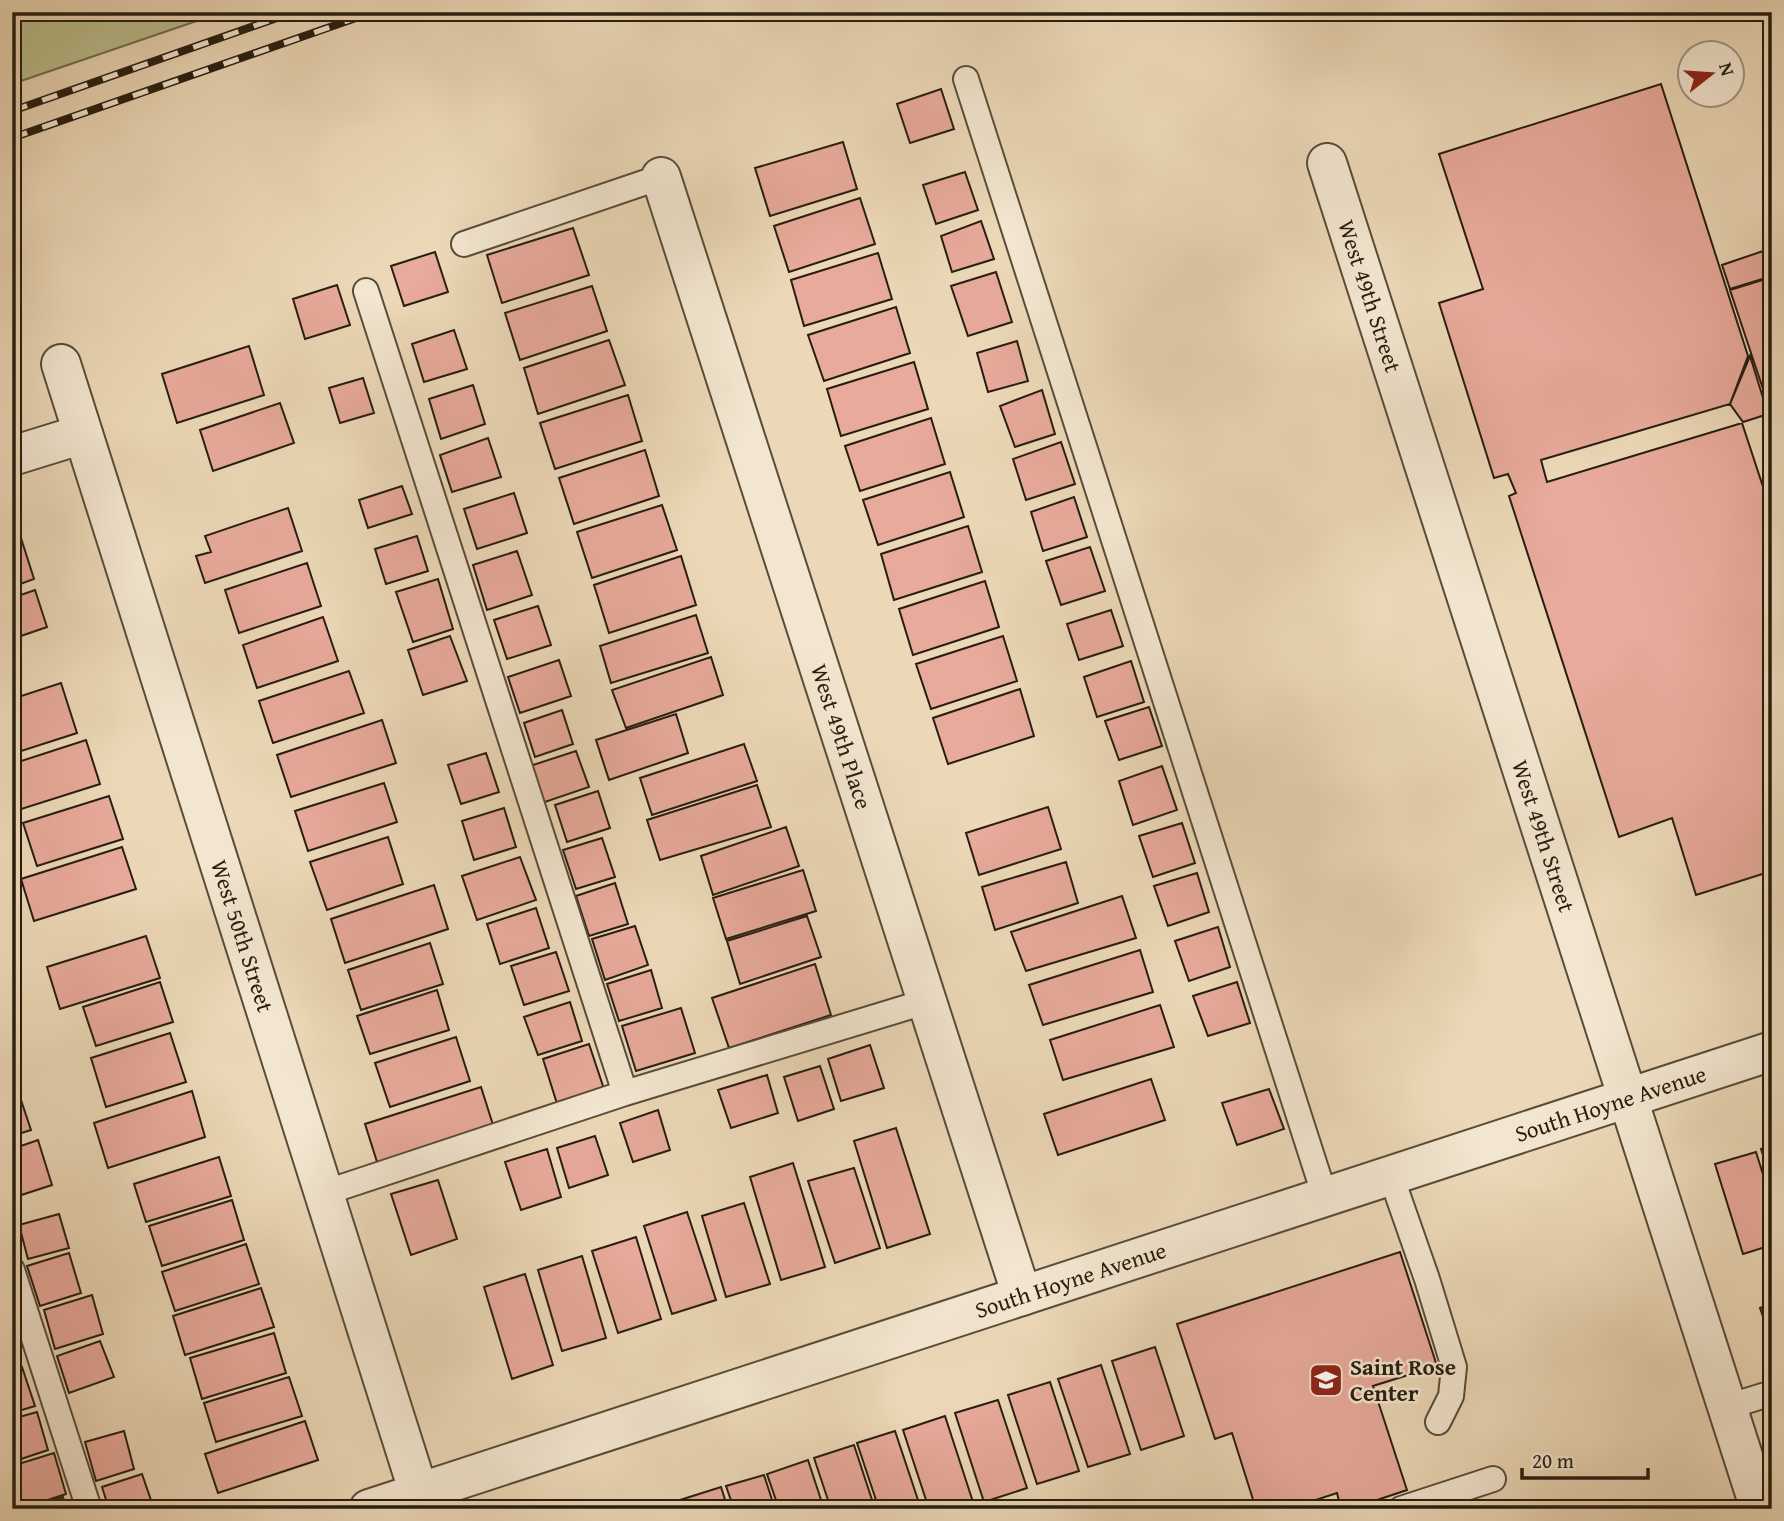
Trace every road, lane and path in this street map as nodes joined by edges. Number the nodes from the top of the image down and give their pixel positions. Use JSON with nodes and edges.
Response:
{"nodes":[{"id":1,"x":966,"y":79,"type":"dead end"},
{"id":2,"x":1327,"y":163,"type":"dead end"},
{"id":3,"x":661,"y":177,"type":"joint"},
{"id":4,"x":464,"y":244,"type":"dead end"},
{"id":5,"x":366,"y":291,"type":"dead end"},
{"id":6,"x":61,"y":364,"type":"dead end"},
{"id":7,"x":83,"y":434,"type":"junction"},
{"id":8,"x":12,"y":456,"type":"edge"},
{"id":9,"x":928,"y":1001,"type":"junction"},
{"id":10,"x":1772,"y":1051,"type":"edge"},
{"id":11,"x":625,"y":1093,"type":"junction"},
{"id":12,"x":1628,"y":1098,"type":"junction"},
{"id":13,"x":1391,"y":1176,"type":"junction"},
{"id":14,"x":324,"y":1193,"type":"junction"},
{"id":15,"x":1325,"y":1197,"type":"junction"},
{"id":16,"x":12,"y":1270,"type":"edge"},
{"id":17,"x":1022,"y":1296,"type":"junction"},
{"id":18,"x":1772,"y":1393,"type":"edge"},
{"id":19,"x":1727,"y":1407,"type":"junction"},
{"id":20,"x":1438,"y":1422,"type":"dead end"},
{"id":21,"x":1493,"y":1479,"type":"dead end"},
{"id":22,"x":422,"y":1501,"type":"edge"},
{"id":23,"x":89,"y":1509,"type":"edge"},
{"id":24,"x":369,"y":1509,"type":"edge"},
{"id":25,"x":1401,"y":1509,"type":"edge"},
{"id":26,"x":1760,"y":1509,"type":"edge"}],
"edges":[{"from":1,"to":15,"type":"lane"},
{"from":2,"to":12,"type":"street","name":"West 49th Street"},
{"from":3,"to":4,"type":"lane"},
{"from":3,"to":9,"type":"street","name":"West 49th Place"},
{"from":5,"to":11,"type":"lane"},
{"from":6,"to":7,"type":"street","name":"West 50th Street"},
{"from":7,"to":8,"type":"street"},
{"from":7,"to":14,"type":"street","name":"West 50th Street"},
{"from":9,"to":11,"type":"lane"},
{"from":9,"to":17,"type":"street","name":"West 49th Place"},
{"from":10,"to":12,"type":"street","name":"South Hoyne Avenue"},
{"from":11,"to":14,"type":"lane"},
{"from":12,"to":13,"type":"street","name":"South Hoyne Avenue"},
{"from":12,"to":19,"type":"street","name":"West 49th Street"},
{"from":13,"to":15,"type":"street","name":"South Hoyne Avenue"},
{"from":13,"to":20,"type":"lane"},
{"from":14,"to":22,"type":"street","name":"West 50th Street"},
{"from":15,"to":17,"type":"street","name":"South Hoyne Avenue"},
{"from":16,"to":23,"type":"lane"},
{"from":17,"to":22,"type":"street","name":"South Hoyne Avenue"},
{"from":18,"to":19,"type":"lane"},
{"from":19,"to":26,"type":"street","name":"West 49th Street"},
{"from":21,"to":25,"type":"lane"},
{"from":22,"to":24,"type":"street","name":"South Hoyne Avenue"}]}
